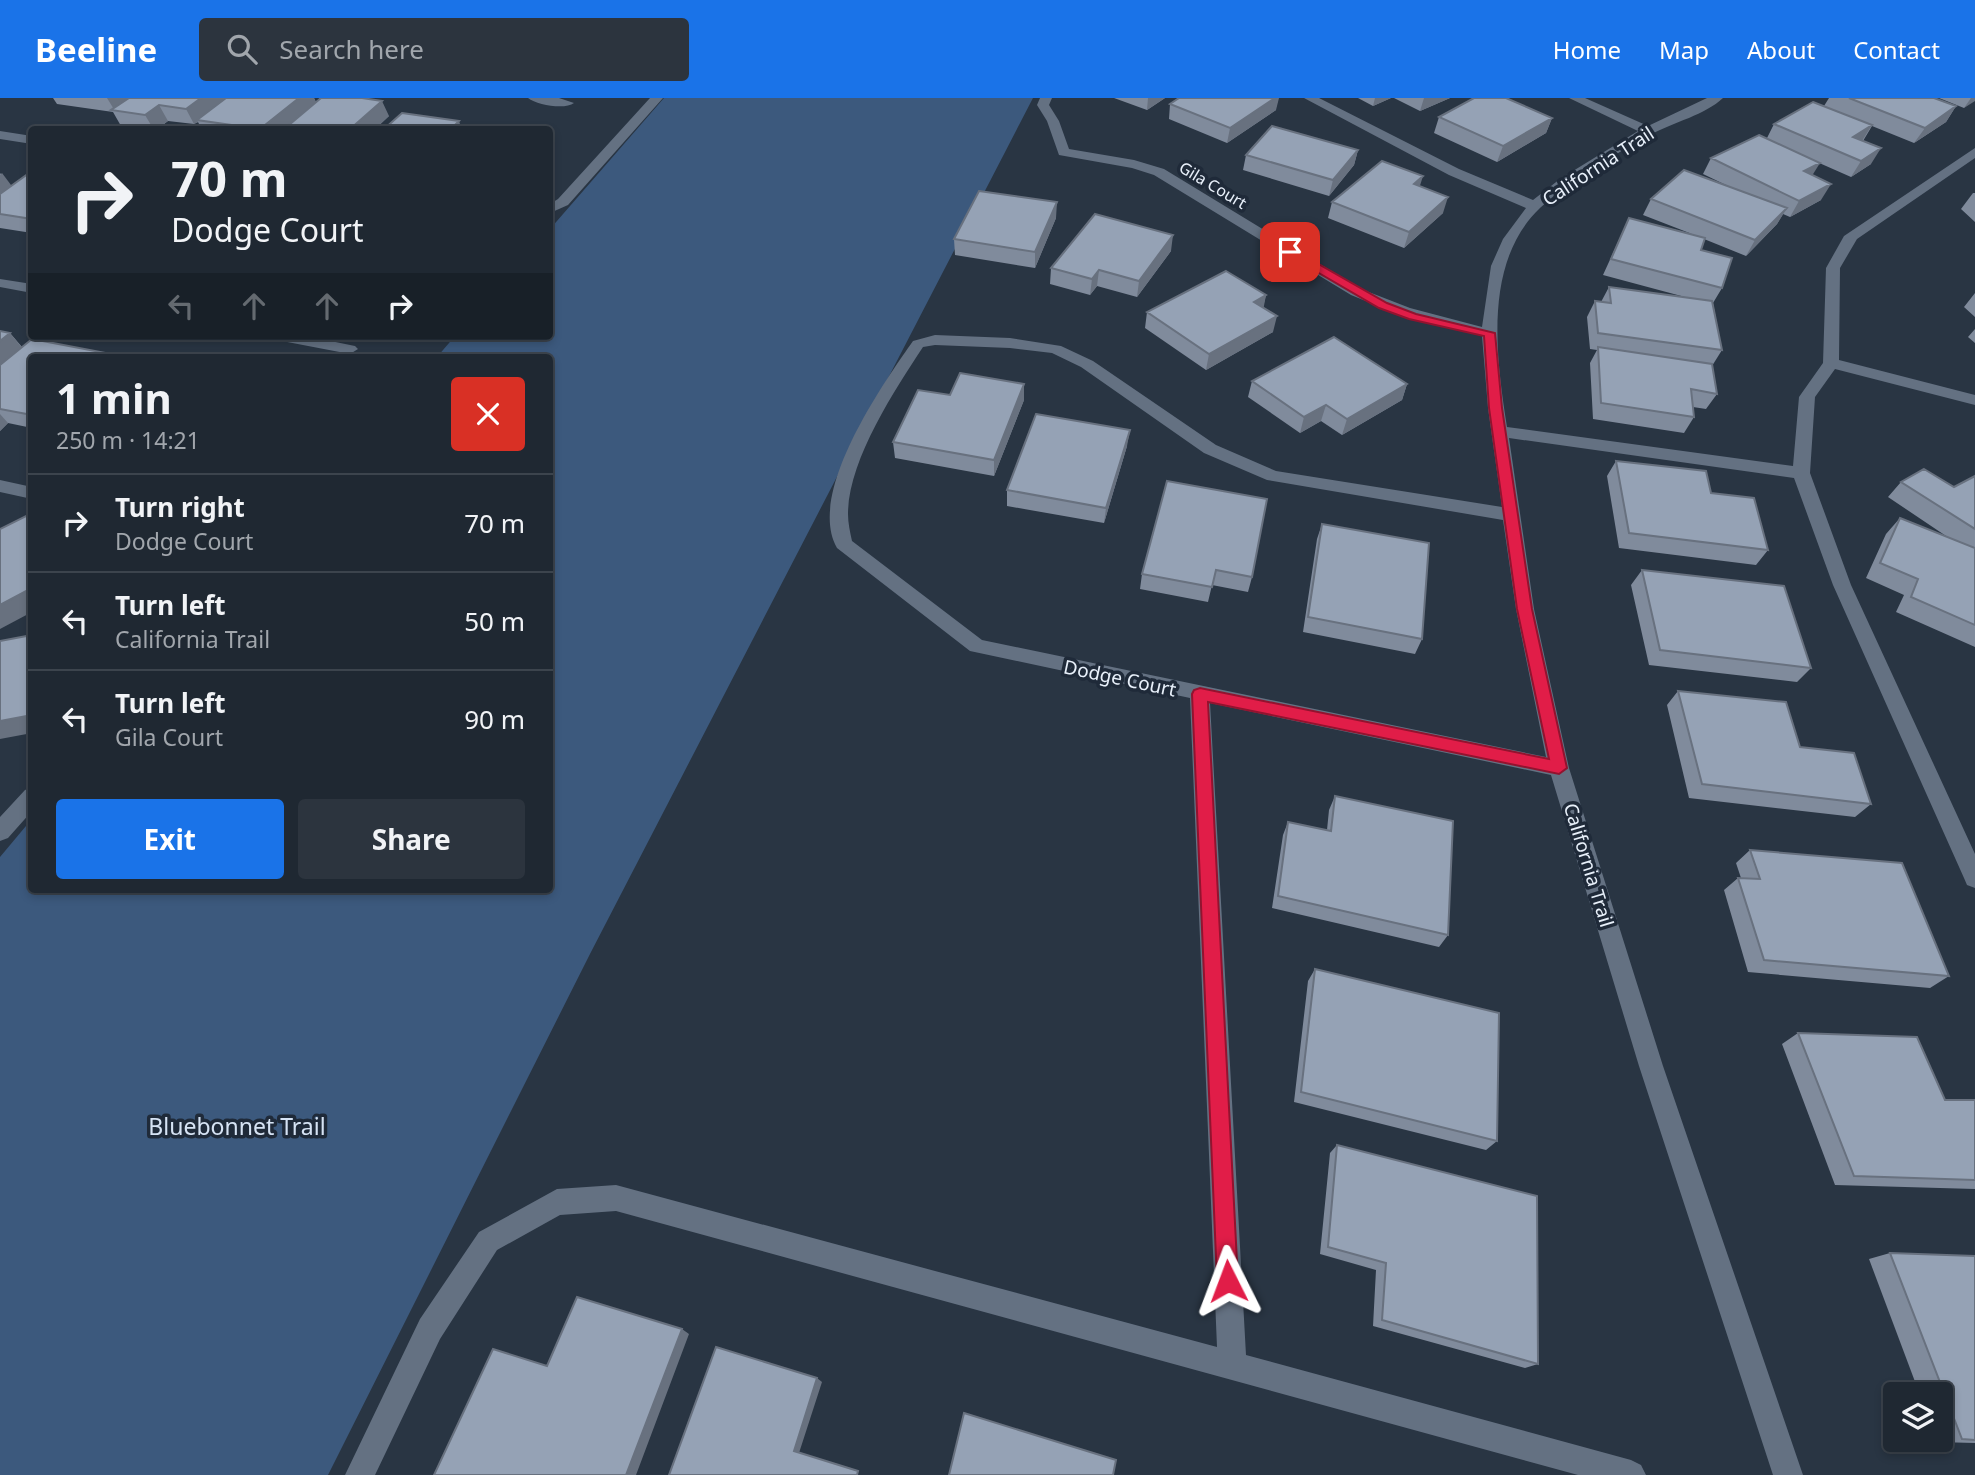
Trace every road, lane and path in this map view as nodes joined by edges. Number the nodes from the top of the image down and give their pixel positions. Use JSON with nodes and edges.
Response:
{"nodes":[{"id":1,"x":534,"y":98,"type":"edge"},
{"id":2,"x":657,"y":98,"type":"edge"},
{"id":3,"x":1046,"y":98,"type":"edge"},
{"id":4,"x":1310,"y":98,"type":"edge"},
{"id":5,"x":1575,"y":98,"type":"edge"},
{"id":6,"x":1717,"y":98,"type":"edge"},
{"id":7,"x":568,"y":103,"type":"dead end"},
{"id":8,"x":1648,"y":131,"type":"junction"},
{"id":9,"x":0,"y":135,"type":"edge"},
{"id":10,"x":28,"y":139,"type":"edge"},
{"id":11,"x":1975,"y":152,"type":"edge"},
{"id":12,"x":1534,"y":206,"type":"junction"},
{"id":13,"x":553,"y":207,"type":"edge"},
{"id":14,"x":0,"y":283,"type":"edge"},
{"id":15,"x":28,"y":288,"type":"edge"},
{"id":16,"x":1489,"y":333,"type":"junction"},
{"id":17,"x":303,"y":340,"type":"edge"},
{"id":18,"x":350,"y":349,"type":"dead end"},
{"id":19,"x":1831,"y":363,"type":"junction"},
{"id":20,"x":1975,"y":400,"type":"edge"},
{"id":21,"x":1499,"y":431,"type":"junction"},
{"id":22,"x":1801,"y":473,"type":"junction"},
{"id":23,"x":0,"y":486,"type":"edge"},
{"id":24,"x":28,"y":492,"type":"edge"},
{"id":25,"x":1511,"y":515,"type":"junction"},
{"id":26,"x":1200,"y":694,"type":"junction"},
{"id":27,"x":1559,"y":768,"type":"junction"},
{"id":28,"x":28,"y":800,"type":"edge"},
{"id":29,"x":0,"y":832,"type":"edge"},
{"id":30,"x":1975,"y":878,"type":"edge"},
{"id":31,"x":1232,"y":1365,"type":"junction"},
{"id":32,"x":360,"y":1475,"type":"edge"},
{"id":33,"x":1631,"y":1475,"type":"edge"},
{"id":34,"x":1788,"y":1475,"type":"edge"}],
"edges":[{"from":1,"to":7,"type":"street"},
{"from":2,"to":13,"type":"street"},
{"from":3,"to":16,"type":"street","name":"Gila Court"},
{"from":4,"to":12,"type":"street"},
{"from":5,"to":8,"type":"street"},
{"from":6,"to":8,"type":"street","name":"California Trail"},
{"from":8,"to":12,"type":"street","name":"California Trail"},
{"from":9,"to":10,"type":"street"},
{"from":11,"to":19,"type":"street"},
{"from":12,"to":16,"type":"street","name":"California Trail"},
{"from":14,"to":15,"type":"street"},
{"from":16,"to":21,"type":"street","name":"California Trail"},
{"from":17,"to":18,"type":"street"},
{"from":19,"to":20,"type":"street"},
{"from":19,"to":22,"type":"street"},
{"from":21,"to":22,"type":"street"},
{"from":21,"to":25,"type":"street","name":"California Trail"},
{"from":22,"to":30,"type":"street"},
{"from":23,"to":24,"type":"street"},
{"from":25,"to":26,"type":"street","name":"Dodge Court"},
{"from":25,"to":27,"type":"street","name":"California Trail"},
{"from":26,"to":27,"type":"street","name":"Dodge Court"},
{"from":26,"to":31,"type":"street"},
{"from":27,"to":34,"type":"street","name":"California Trail"},
{"from":28,"to":29,"type":"street"},
{"from":31,"to":32,"type":"street"},
{"from":31,"to":33,"type":"street"}]}
